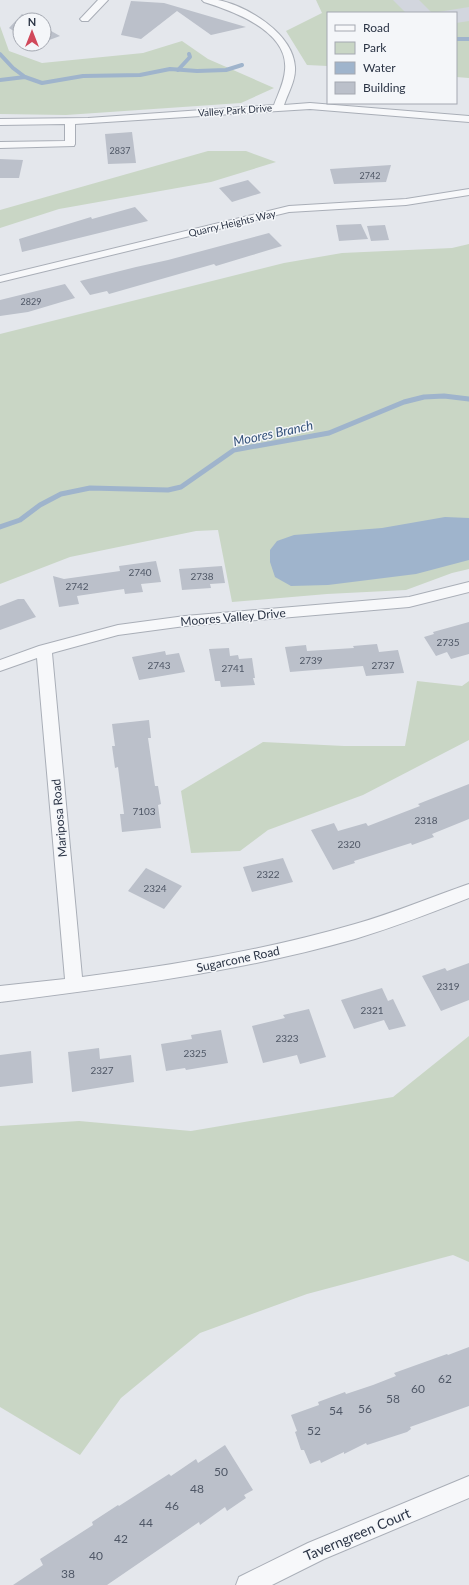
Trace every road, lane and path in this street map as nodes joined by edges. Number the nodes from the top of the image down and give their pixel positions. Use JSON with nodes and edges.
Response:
{"nodes":[{"id":1,"x":103,"y":0,"type":"edge"},
{"id":2,"x":207,"y":0,"type":"edge"},
{"id":3,"x":85,"y":19,"type":"dead end"},
{"id":4,"x":278,"y":107,"type":"junction"},
{"id":5,"x":469,"y":119,"type":"edge"},
{"id":6,"x":0,"y":122,"type":"edge"},
{"id":7,"x":70,"y":122,"type":"junction"},
{"id":8,"x":0,"y":145,"type":"edge"},
{"id":9,"x":469,"y":192,"type":"edge"},
{"id":10,"x":0,"y":279,"type":"edge"},
{"id":11,"x":469,"y":587,"type":"edge"},
{"id":12,"x":44,"y":650,"type":"junction"},
{"id":13,"x":0,"y":666,"type":"edge"},
{"id":14,"x":469,"y":891,"type":"edge"},
{"id":15,"x":74,"y":986,"type":"junction"},
{"id":16,"x":0,"y":994,"type":"edge"},
{"id":17,"x":469,"y":1487,"type":"edge"},
{"id":18,"x":247,"y":1585,"type":"edge"}],
"edges":[{"from":1,"to":3,"type":"street"},
{"from":2,"to":4,"type":"street"},
{"from":4,"to":5,"type":"street","name":"Valley Park Drive"},
{"from":4,"to":7,"type":"street","name":"Valley Park Drive"},
{"from":6,"to":7,"type":"street","name":"Valley Park Drive"},
{"from":7,"to":8,"type":"street"},
{"from":9,"to":10,"type":"street","name":"Quarry Heights Way"},
{"from":11,"to":12,"type":"street","name":"Moores Valley Drive"},
{"from":12,"to":13,"type":"street","name":"Moores Valley Drive"},
{"from":12,"to":15,"type":"street","name":"Mariposa Road"},
{"from":14,"to":15,"type":"street","name":"Sugarcone Road"},
{"from":15,"to":16,"type":"street","name":"Sugarcone Road"},
{"from":17,"to":18,"type":"street","name":"Taverngreen Court"}]}
